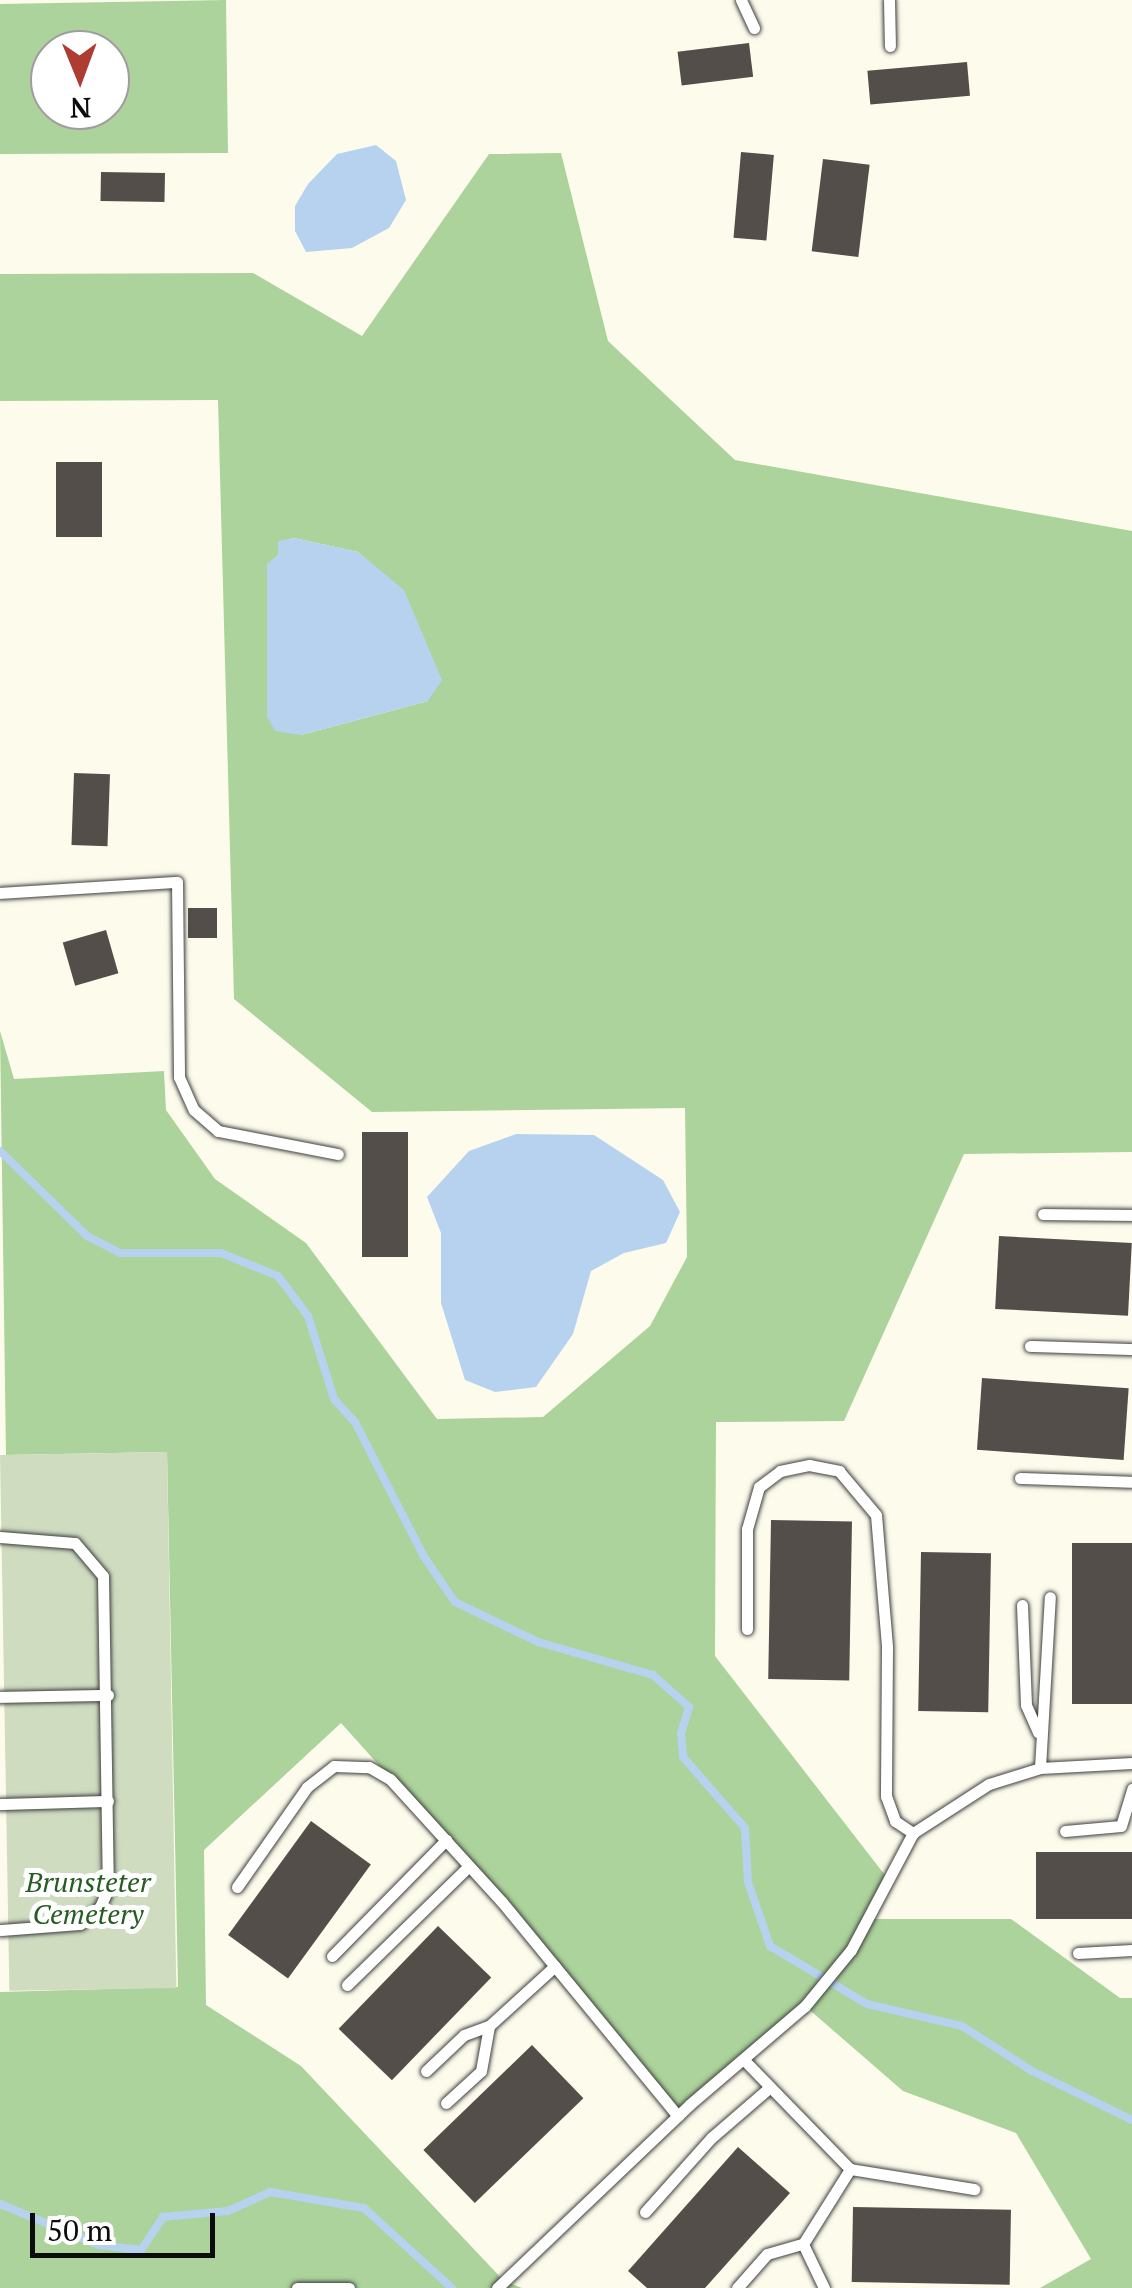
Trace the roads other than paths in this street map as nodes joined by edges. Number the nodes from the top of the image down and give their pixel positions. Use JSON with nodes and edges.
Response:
{"nodes":[{"id":1,"x":741,"y":0,"type":"edge"},
{"id":2,"x":889,"y":0,"type":"edge"},
{"id":3,"x":754,"y":28,"type":"dead end"},
{"id":4,"x":890,"y":46,"type":"dead end"},
{"id":5,"x":0,"y":893,"type":"edge"},
{"id":6,"x":338,"y":1154,"type":"dead end"},
{"id":7,"x":1043,"y":1214,"type":"dead end"},
{"id":8,"x":1132,"y":1215,"type":"edge"},
{"id":9,"x":1030,"y":1346,"type":"dead end"},
{"id":10,"x":1132,"y":1349,"type":"edge"},
{"id":11,"x":1020,"y":1478,"type":"dead end"},
{"id":12,"x":1132,"y":1482,"type":"edge"},
{"id":13,"x":0,"y":1537,"type":"edge"},
{"id":14,"x":1050,"y":1597,"type":"dead end"},
{"id":15,"x":1022,"y":1605,"type":"dead end"},
{"id":16,"x":748,"y":1629,"type":"dead end"},
{"id":17,"x":108,"y":1696,"type":"junction"},
{"id":18,"x":0,"y":1697,"type":"edge"},
{"id":19,"x":1038,"y":1732,"type":"junction"},
{"id":20,"x":1132,"y":1763,"type":"edge"},
{"id":21,"x":1040,"y":1768,"type":"junction"},
{"id":22,"x":1132,"y":1790,"type":"edge"},
{"id":23,"x":108,"y":1801,"type":"junction"},
{"id":24,"x":0,"y":1804,"type":"edge"},
{"id":25,"x":1066,"y":1831,"type":"dead end"},
{"id":26,"x":914,"y":1833,"type":"junction"},
{"id":27,"x":446,"y":1840,"type":"junction"},
{"id":28,"x":469,"y":1866,"type":"junction"},
{"id":29,"x":237,"y":1888,"type":"dead end"},
{"id":30,"x":0,"y":1930,"type":"edge"},
{"id":31,"x":1132,"y":1950,"type":"edge"},
{"id":32,"x":1078,"y":1954,"type":"dead end"},
{"id":33,"x":332,"y":1956,"type":"dead end"},
{"id":34,"x":555,"y":1966,"type":"junction"},
{"id":35,"x":346,"y":1984,"type":"dead end"},
{"id":36,"x":488,"y":2026,"type":"junction"},
{"id":37,"x":744,"y":2060,"type":"junction"},
{"id":38,"x":426,"y":2071,"type":"dead end"},
{"id":39,"x":770,"y":2086,"type":"junction"},
{"id":40,"x":446,"y":2103,"type":"dead end"},
{"id":41,"x":678,"y":2116,"type":"junction"},
{"id":42,"x":850,"y":2169,"type":"junction"},
{"id":43,"x":974,"y":2189,"type":"dead end"},
{"id":44,"x":644,"y":2212,"type":"dead end"},
{"id":45,"x":803,"y":2244,"type":"junction"},
{"id":46,"x":297,"y":2288,"type":"edge"},
{"id":47,"x":349,"y":2288,"type":"edge"},
{"id":48,"x":496,"y":2288,"type":"edge"},
{"id":49,"x":737,"y":2288,"type":"edge"},
{"id":50,"x":824,"y":2288,"type":"edge"}],
"edges":[{"from":1,"to":3,"type":"lane"},
{"from":2,"to":4,"type":"lane"},
{"from":5,"to":6,"type":"lane"},
{"from":7,"to":8,"type":"lane"},
{"from":9,"to":10,"type":"lane"},
{"from":11,"to":12,"type":"lane"},
{"from":13,"to":17,"type":"lane"},
{"from":14,"to":19,"type":"lane"},
{"from":15,"to":19,"type":"lane"},
{"from":16,"to":26,"type":"lane"},
{"from":17,"to":18,"type":"lane"},
{"from":17,"to":23,"type":"lane"},
{"from":19,"to":21,"type":"lane"},
{"from":20,"to":21,"type":"lane"},
{"from":21,"to":26,"type":"lane"},
{"from":22,"to":25,"type":"lane"},
{"from":23,"to":24,"type":"lane"},
{"from":23,"to":30,"type":"lane"},
{"from":26,"to":37,"type":"lane"},
{"from":27,"to":28,"type":"lane"},
{"from":27,"to":29,"type":"lane"},
{"from":27,"to":33,"type":"lane"},
{"from":28,"to":34,"type":"lane"},
{"from":28,"to":35,"type":"lane"},
{"from":31,"to":32,"type":"lane"},
{"from":34,"to":36,"type":"lane"},
{"from":34,"to":41,"type":"lane"},
{"from":36,"to":38,"type":"lane"},
{"from":36,"to":40,"type":"lane"},
{"from":37,"to":39,"type":"lane"},
{"from":37,"to":41,"type":"lane"},
{"from":39,"to":42,"type":"lane"},
{"from":39,"to":44,"type":"lane"},
{"from":41,"to":48,"type":"lane"},
{"from":42,"to":43,"type":"lane"},
{"from":42,"to":45,"type":"lane"},
{"from":45,"to":49,"type":"lane"},
{"from":45,"to":50,"type":"lane"},
{"from":46,"to":47,"type":"lane"}]}
